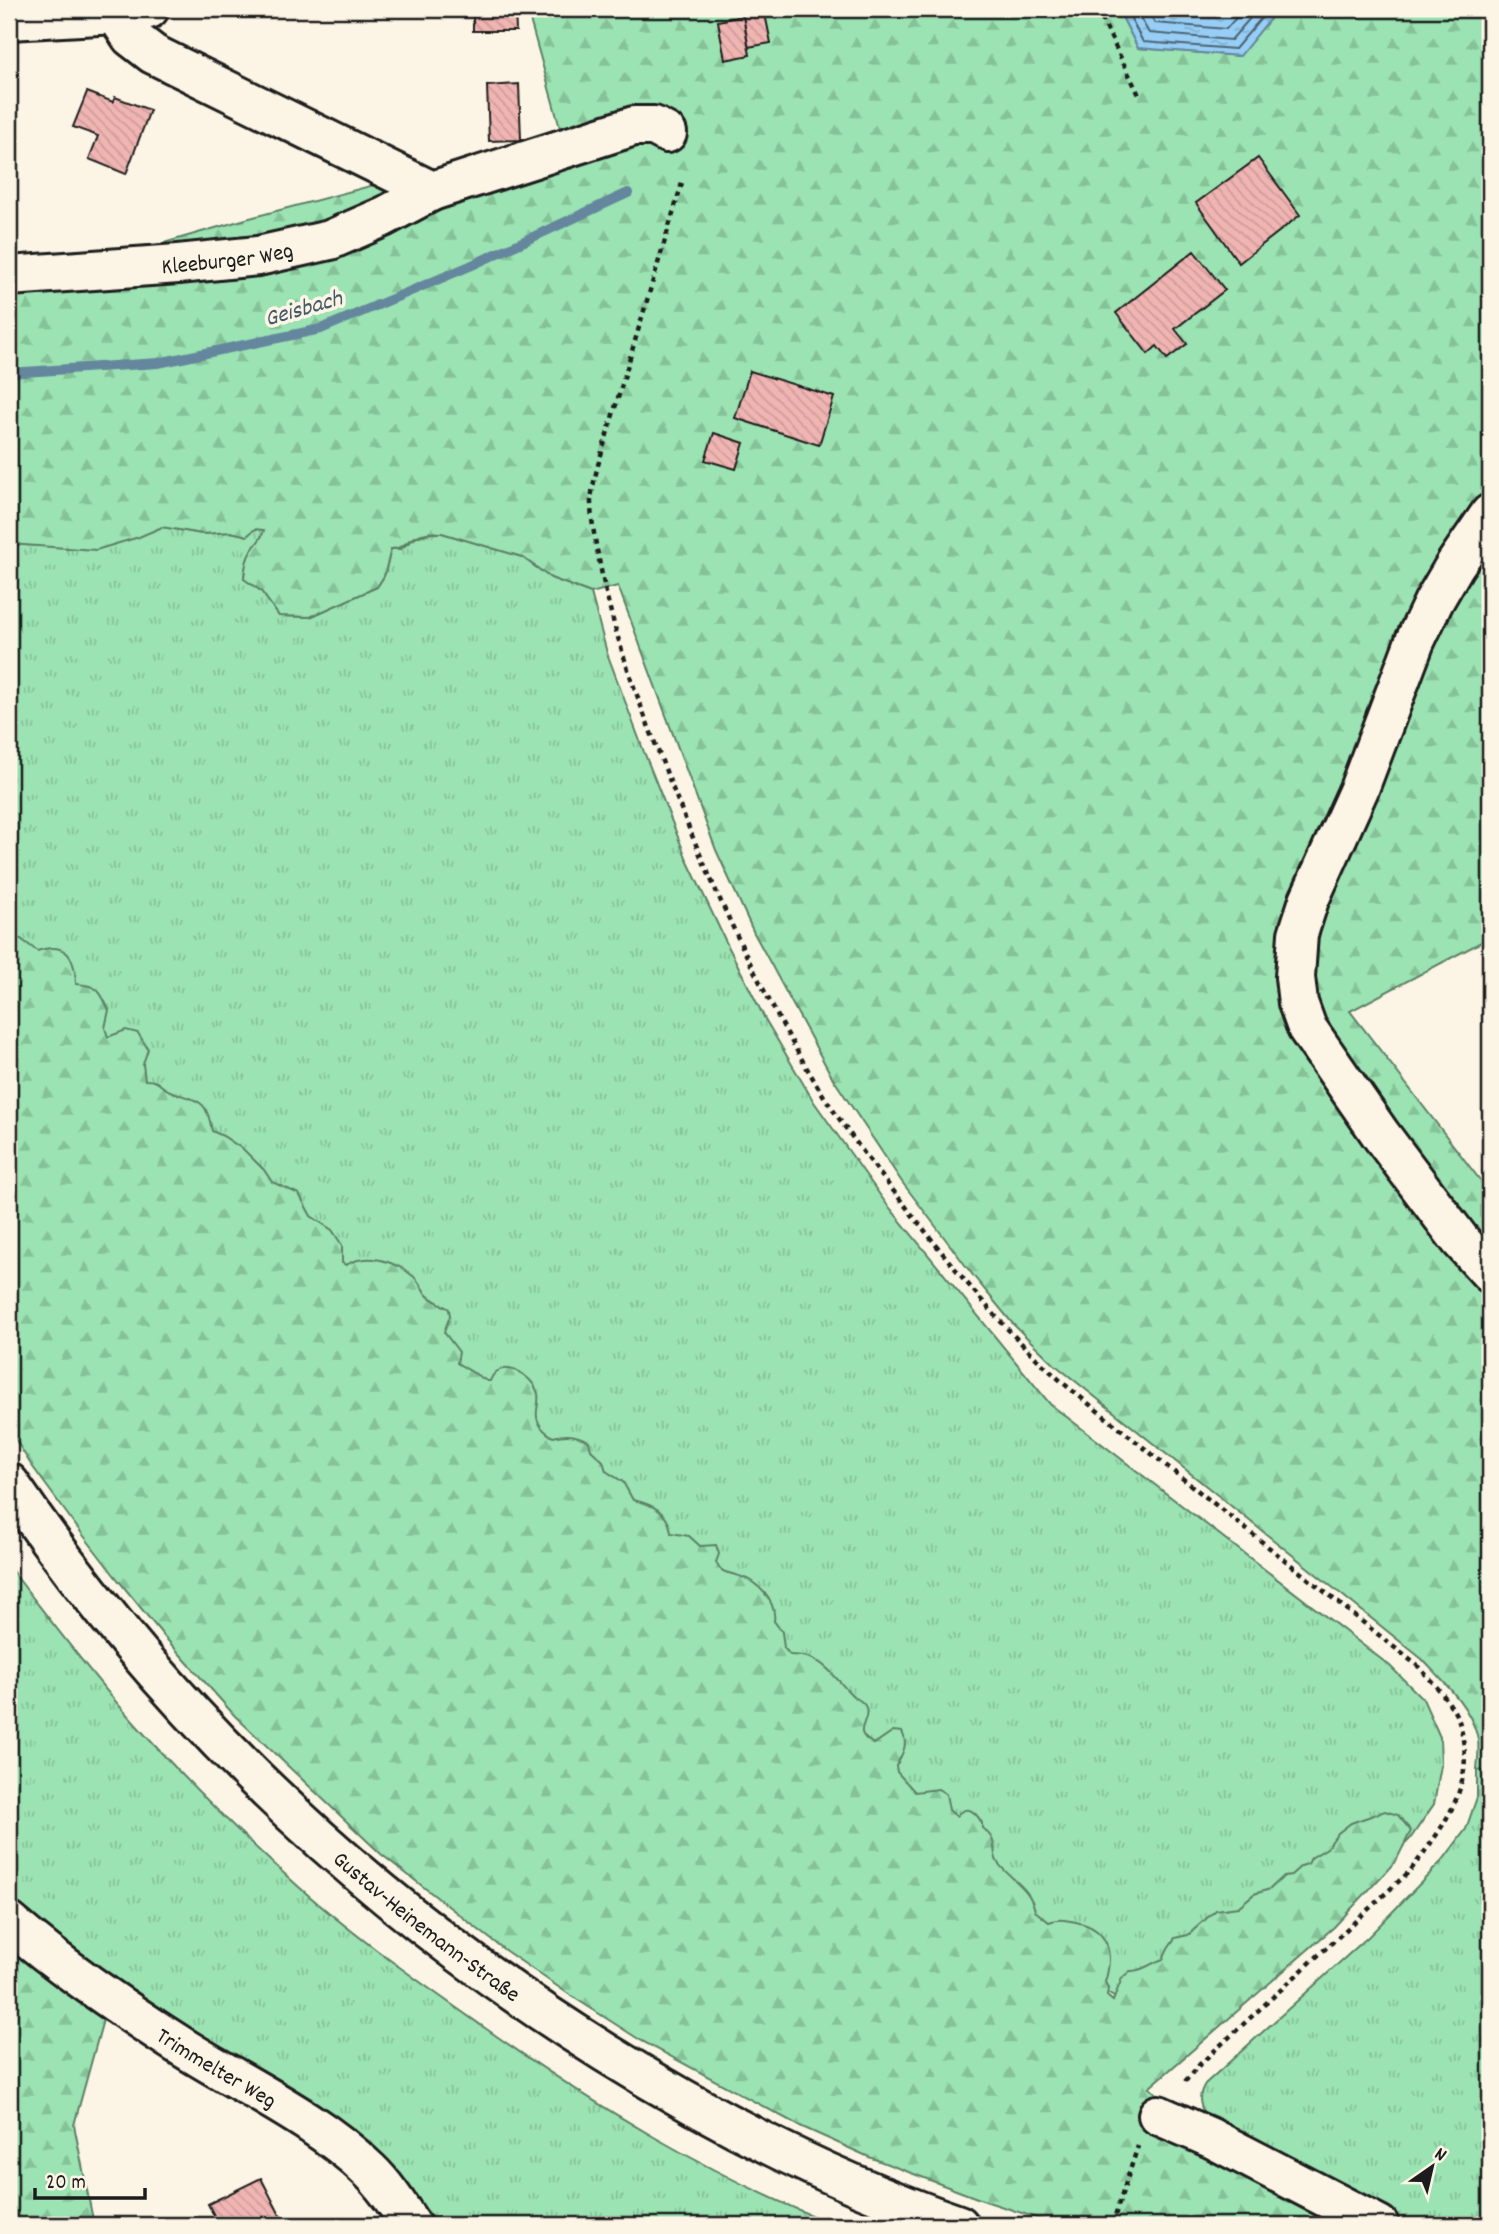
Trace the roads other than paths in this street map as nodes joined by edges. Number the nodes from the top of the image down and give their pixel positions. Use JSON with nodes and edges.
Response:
{"nodes":[{"id":1,"x":132,"y":12,"type":"edge"},
{"id":2,"x":9,"y":20,"type":"edge"},
{"id":3,"x":667,"y":133,"type":"dead end"},
{"id":4,"x":432,"y":191,"type":"junction"},
{"id":5,"x":9,"y":276,"type":"edge"},
{"id":6,"x":1490,"y":514,"type":"edge"},
{"id":7,"x":1490,"y":1273,"type":"edge"},
{"id":8,"x":9,"y":1483,"type":"edge"},
{"id":9,"x":9,"y":1922,"type":"edge"},
{"id":10,"x":1158,"y":2115,"type":"road end"},
{"id":11,"x":411,"y":2225,"type":"edge"},
{"id":12,"x":959,"y":2225,"type":"edge"},
{"id":13,"x":1379,"y":2225,"type":"edge"}],
"edges":[{"from":1,"to":2,"type":"street"},
{"from":1,"to":4,"type":"street"},
{"from":3,"to":4,"type":"street","name":"Kleeburger Weg"},
{"from":4,"to":5,"type":"street","name":"Kleeburger Weg"},
{"from":6,"to":7,"type":"street"},
{"from":8,"to":12,"type":"street","name":"Gustav-Heinemann-Straße"},
{"from":9,"to":11,"type":"street","name":"Trimmelter Weg"},
{"from":10,"to":13,"type":"street"}]}
